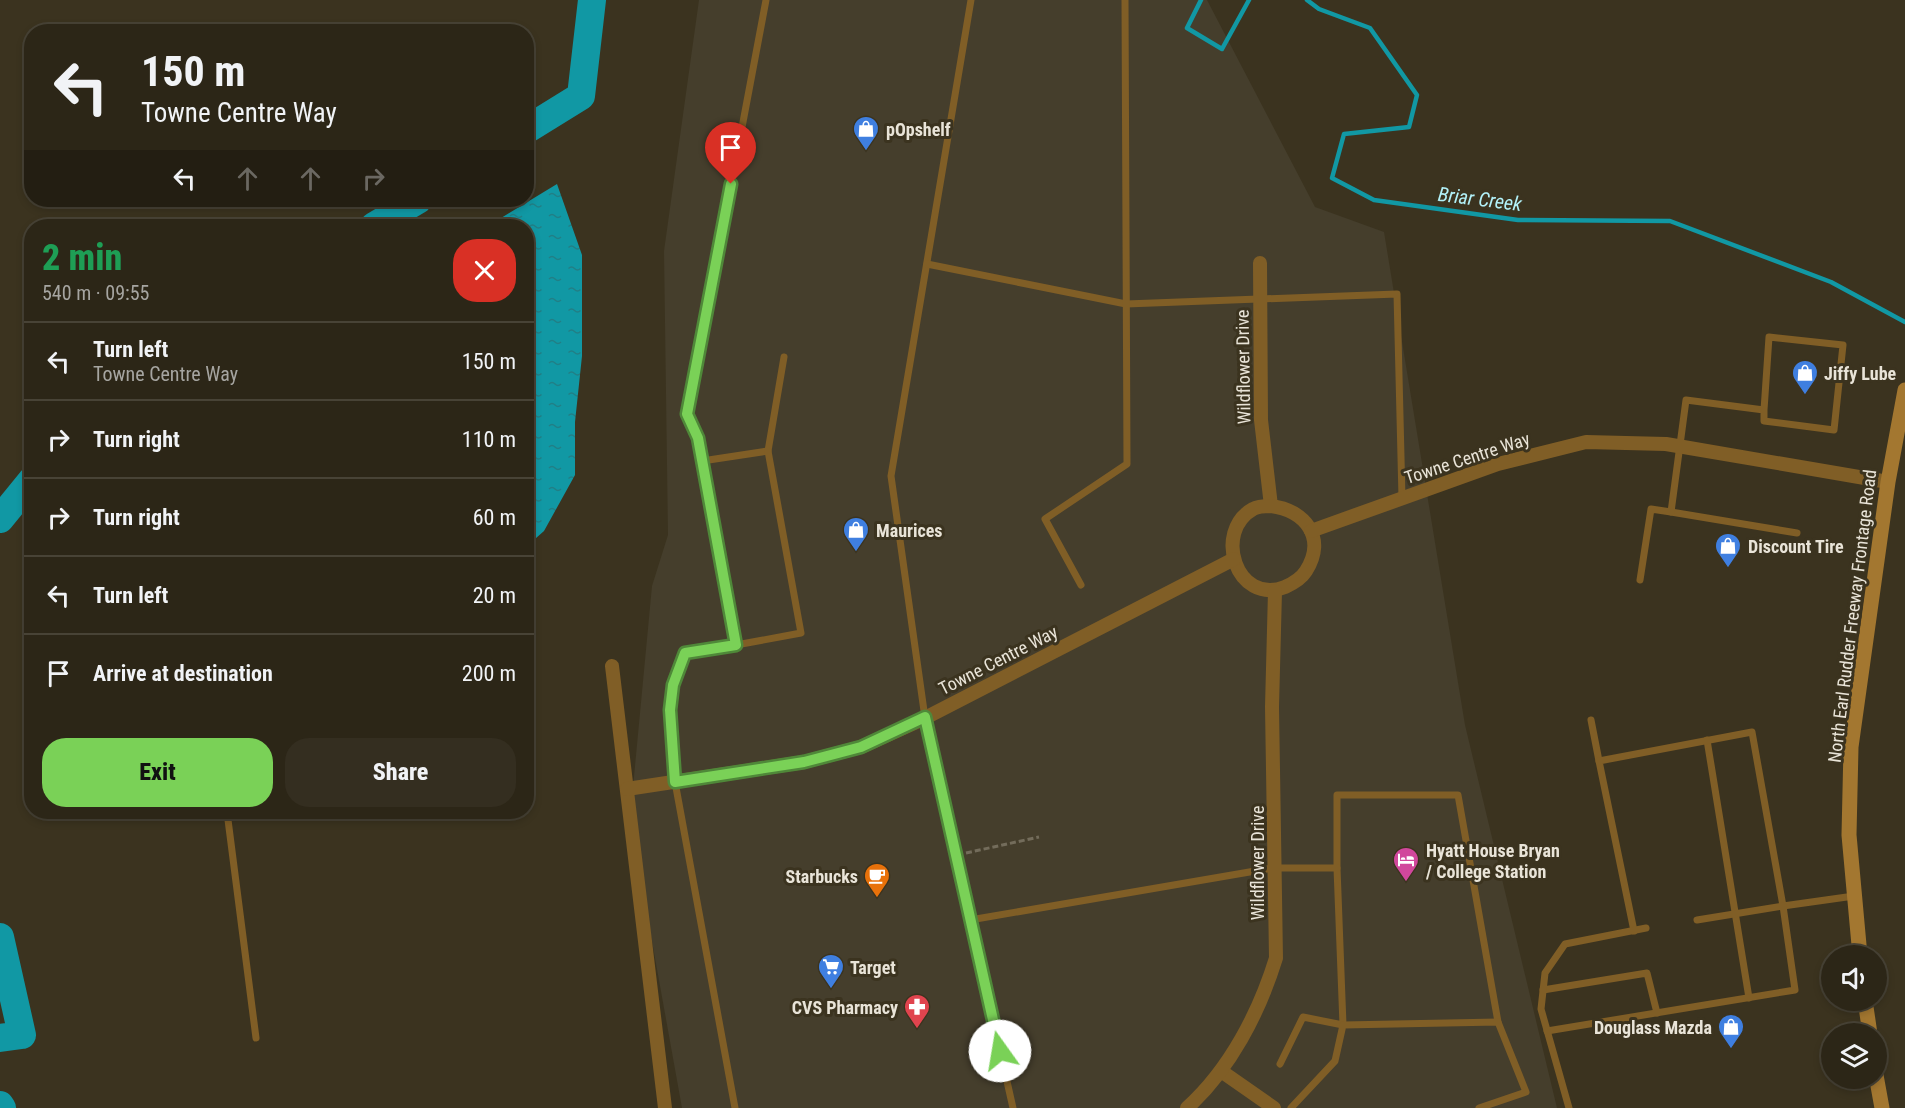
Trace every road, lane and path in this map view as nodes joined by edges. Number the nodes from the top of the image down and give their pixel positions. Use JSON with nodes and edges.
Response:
{"nodes":[{"id":1,"x":766,"y":0,"type":"edge"},
{"id":2,"x":971,"y":0,"type":"edge"},
{"id":3,"x":1125,"y":0,"type":"edge"},
{"id":4,"x":1260,"y":263,"type":"dead end"},
{"id":5,"x":927,"y":264,"type":"junction"},
{"id":6,"x":1259,"y":301,"type":"junction"},
{"id":7,"x":1126,"y":304,"type":"junction"},
{"id":8,"x":784,"y":357,"type":"dead end"},
{"id":9,"x":1905,"y":390,"type":"edge"},
{"id":10,"x":1764,"y":410,"type":"junction"},
{"id":11,"x":1680,"y":447,"type":"junction"},
{"id":12,"x":768,"y":451,"type":"junction"},
{"id":13,"x":702,"y":461,"type":"junction"},
{"id":14,"x":1888,"y":482,"type":"junction"},
{"id":15,"x":1402,"y":498,"type":"junction"},
{"id":16,"x":1271,"y":506,"type":"junction"},
{"id":17,"x":1671,"y":512,"type":"junction"},
{"id":18,"x":1311,"y":531,"type":"junction"},
{"id":19,"x":1797,"y":533,"type":"dead end"},
{"id":20,"x":1234,"y":559,"type":"junction"},
{"id":21,"x":1640,"y":580,"type":"dead end"},
{"id":22,"x":1081,"y":585,"type":"dead end"},
{"id":23,"x":1275,"y":591,"type":"junction"},
{"id":24,"x":736,"y":645,"type":"junction"},
{"id":25,"x":612,"y":666,"type":"dead end"},
{"id":26,"x":925,"y":717,"type":"junction"},
{"id":27,"x":1591,"y":720,"type":"dead end"},
{"id":28,"x":1707,"y":740,"type":"junction"},
{"id":29,"x":1599,"y":761,"type":"junction"},
{"id":30,"x":675,"y":782,"type":"junction"},
{"id":31,"x":627,"y":789,"type":"junction"},
{"id":32,"x":228,"y":819,"type":"edge"},
{"id":33,"x":1040,"y":837,"type":"dead end"},
{"id":34,"x":956,"y":855,"type":"junction"},
{"id":35,"x":1274,"y":868,"type":"junction"},
{"id":36,"x":1337,"y":868,"type":"junction"},
{"id":37,"x":1854,"y":896,"type":"junction"},
{"id":38,"x":1783,"y":906,"type":"junction"},
{"id":39,"x":1736,"y":915,"type":"junction"},
{"id":40,"x":970,"y":920,"type":"junction"},
{"id":41,"x":1697,"y":921,"type":"dead end"},
{"id":42,"x":1646,"y":928,"type":"dead end"},
{"id":43,"x":1634,"y":931,"type":"junction"},
{"id":44,"x":1859,"y":945,"type":"edge"},
{"id":45,"x":1543,"y":990,"type":"junction"},
{"id":46,"x":1749,"y":998,"type":"junction"},
{"id":47,"x":1657,"y":1013,"type":"junction"},
{"id":48,"x":1498,"y":1022,"type":"junction"},
{"id":49,"x":1343,"y":1025,"type":"junction"},
{"id":50,"x":1547,"y":1031,"type":"junction"},
{"id":51,"x":256,"y":1038,"type":"dead end"},
{"id":52,"x":1280,"y":1064,"type":"dead end"},
{"id":53,"x":1221,"y":1071,"type":"junction"},
{"id":54,"x":1878,"y":1089,"type":"edge"},
{"id":55,"x":665,"y":1108,"type":"edge"},
{"id":56,"x":735,"y":1108,"type":"edge"},
{"id":57,"x":1013,"y":1108,"type":"edge"},
{"id":58,"x":1187,"y":1108,"type":"edge"},
{"id":59,"x":1274,"y":1108,"type":"edge"},
{"id":60,"x":1292,"y":1108,"type":"edge"},
{"id":61,"x":1479,"y":1108,"type":"edge"},
{"id":62,"x":1569,"y":1108,"type":"edge"},
{"id":63,"x":1882,"y":1108,"type":"edge"}],
"edges":[{"from":1,"to":13,"type":"lane"},
{"from":2,"to":5,"type":"lane"},
{"from":3,"to":7,"type":"lane"},
{"from":4,"to":6,"type":"street","name":"Wildflower Drive"},
{"from":5,"to":7,"type":"lane"},
{"from":5,"to":26,"type":"lane"},
{"from":6,"to":7,"type":"lane"},
{"from":6,"to":15,"type":"lane"},
{"from":6,"to":16,"type":"street","name":"Wildflower Drive"},
{"from":7,"to":22,"type":"lane"},
{"from":8,"to":12,"type":"lane"},
{"from":9,"to":14,"type":"main road","name":"North Earl Rudder Freeway Frontage Road"},
{"from":10,"to":10,"type":"lane"},
{"from":10,"to":11,"type":"lane"},
{"from":11,"to":14,"type":"street","name":"Towne Centre Way"},
{"from":11,"to":15,"type":"street","name":"Towne Centre Way"},
{"from":11,"to":17,"type":"lane"},
{"from":12,"to":13,"type":"lane"},
{"from":12,"to":24,"type":"lane"},
{"from":13,"to":24,"type":"lane"},
{"from":14,"to":37,"type":"main road","name":"North Earl Rudder Freeway Frontage Road"},
{"from":15,"to":18,"type":"street","name":"Towne Centre Way"},
{"from":16,"to":18,"type":"street"},
{"from":16,"to":20,"type":"street"},
{"from":17,"to":19,"type":"lane"},
{"from":17,"to":21,"type":"lane"},
{"from":18,"to":23,"type":"street"},
{"from":20,"to":23,"type":"street"},
{"from":20,"to":26,"type":"street","name":"Towne Centre Way"},
{"from":23,"to":35,"type":"street","name":"Wildflower Drive"},
{"from":24,"to":30,"type":"lane"},
{"from":25,"to":31,"type":"street"},
{"from":26,"to":30,"type":"street","name":"Towne Centre Way"},
{"from":26,"to":34,"type":"lane"},
{"from":27,"to":29,"type":"lane"},
{"from":28,"to":29,"type":"lane"},
{"from":28,"to":38,"type":"lane"},
{"from":28,"to":39,"type":"lane"},
{"from":29,"to":43,"type":"lane"},
{"from":30,"to":31,"type":"street","name":"Towne Centre Way"},
{"from":30,"to":56,"type":"lane"},
{"from":31,"to":55,"type":"street"},
{"from":32,"to":51,"type":"lane"},
{"from":33,"to":34,"type":"path"},
{"from":34,"to":40,"type":"lane"},
{"from":35,"to":36,"type":"lane"},
{"from":35,"to":40,"type":"lane"},
{"from":35,"to":53,"type":"street","name":"Wildflower Drive"},
{"from":36,"to":48,"type":"lane"},
{"from":36,"to":49,"type":"lane"},
{"from":37,"to":38,"type":"lane"},
{"from":37,"to":44,"type":"main road","name":"North Earl Rudder Freeway Frontage Road"},
{"from":38,"to":39,"type":"lane"},
{"from":38,"to":46,"type":"lane"},
{"from":39,"to":41,"type":"lane"},
{"from":39,"to":46,"type":"lane"},
{"from":40,"to":57,"type":"lane"},
{"from":42,"to":43,"type":"lane"},
{"from":43,"to":45,"type":"lane"},
{"from":45,"to":47,"type":"lane"},
{"from":45,"to":50,"type":"lane"},
{"from":46,"to":47,"type":"lane"},
{"from":47,"to":50,"type":"lane"},
{"from":48,"to":49,"type":"lane"},
{"from":48,"to":61,"type":"lane"},
{"from":49,"to":52,"type":"lane"},
{"from":49,"to":60,"type":"lane"},
{"from":50,"to":62,"type":"lane"},
{"from":53,"to":58,"type":"street","name":"Wildflower Drive"},
{"from":53,"to":59,"type":"street"},
{"from":54,"to":63,"type":"main road"}]}
